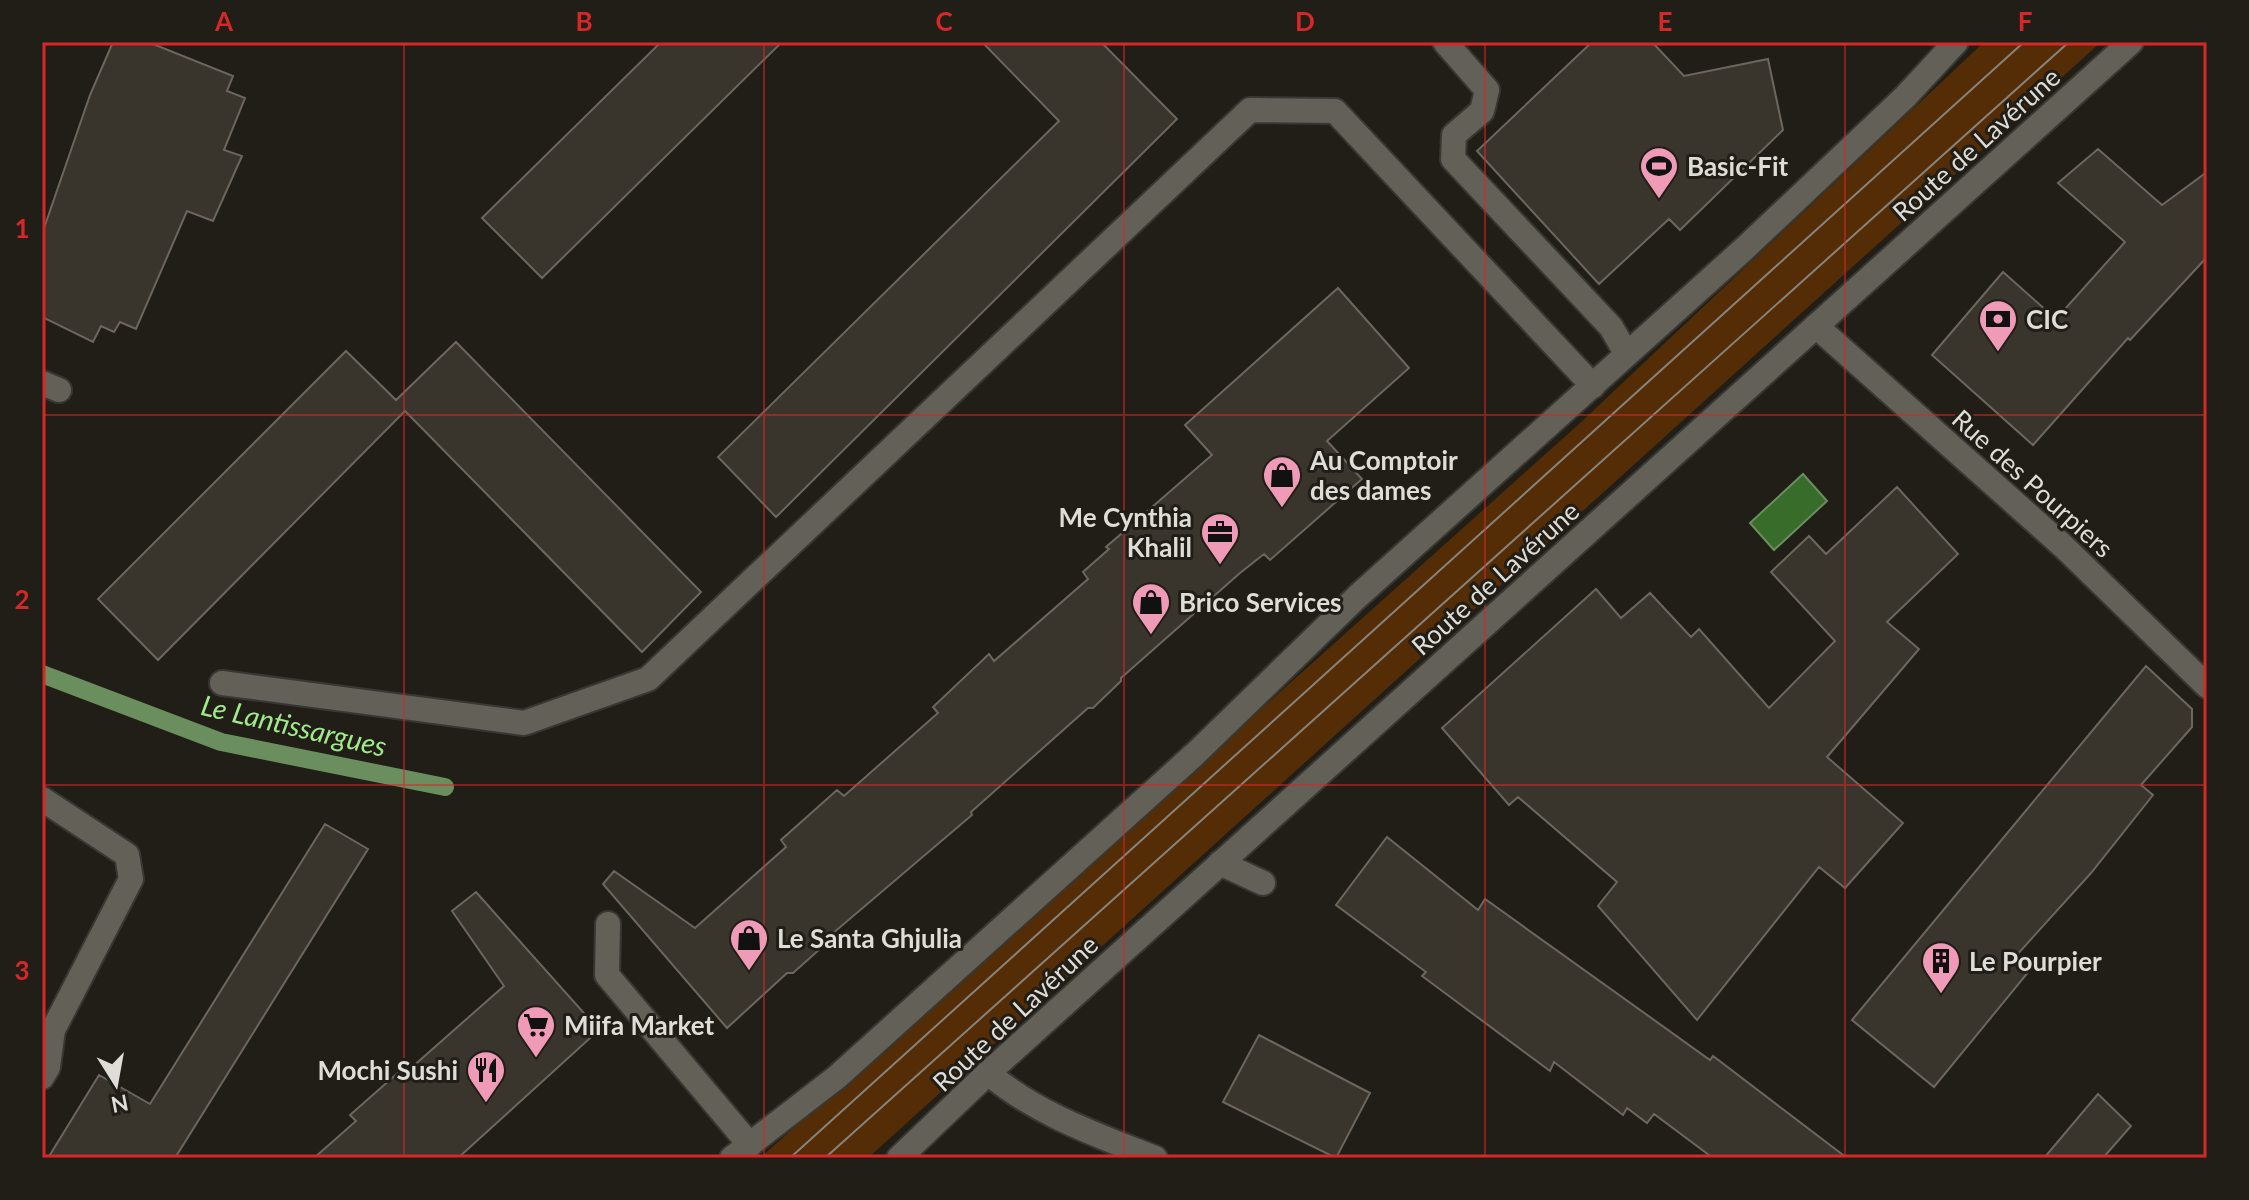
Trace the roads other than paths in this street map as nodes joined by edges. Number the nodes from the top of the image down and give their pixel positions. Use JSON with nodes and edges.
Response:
{"nodes":[{"id":1,"x":1445,"y":42,"type":"edge"},
{"id":2,"x":1956,"y":42,"type":"edge"},
{"id":3,"x":2131,"y":42,"type":"edge"},
{"id":4,"x":1816,"y":326,"type":"junction"},
{"id":5,"x":1626,"y":353,"type":"junction"},
{"id":6,"x":1593,"y":386,"type":"junction"},
{"id":7,"x":222,"y":683,"type":"dead end"},
{"id":8,"x":2207,"y":686,"type":"edge"},
{"id":9,"x":42,"y":799,"type":"edge"},
{"id":10,"x":1220,"y":863,"type":"junction"},
{"id":11,"x":1263,"y":883,"type":"dead end"},
{"id":12,"x":608,"y":924,"type":"dead end"},
{"id":13,"x":988,"y":1073,"type":"junction"},
{"id":14,"x":42,"y":1077,"type":"edge"},
{"id":15,"x":741,"y":1151,"type":"edge"},
{"id":16,"x":899,"y":1158,"type":"edge"},
{"id":17,"x":1155,"y":1158,"type":"edge"}],
"edges":[{"from":1,"to":5,"type":"street"},
{"from":2,"to":5,"type":"street"},
{"from":3,"to":4,"type":"street","name":"Route de Lavérune"},
{"from":4,"to":8,"type":"street","name":"Rue des Pourpiers"},
{"from":4,"to":10,"type":"street","name":"Route de Lavérune"},
{"from":5,"to":6,"type":"street"},
{"from":6,"to":7,"type":"street"},
{"from":6,"to":15,"type":"street"},
{"from":9,"to":14,"type":"street"},
{"from":10,"to":11,"type":"street"},
{"from":10,"to":13,"type":"street","name":"Route de Lavérune"},
{"from":12,"to":15,"type":"street"},
{"from":13,"to":16,"type":"street","name":"Route de Lavérune"},
{"from":13,"to":17,"type":"street"}]}
